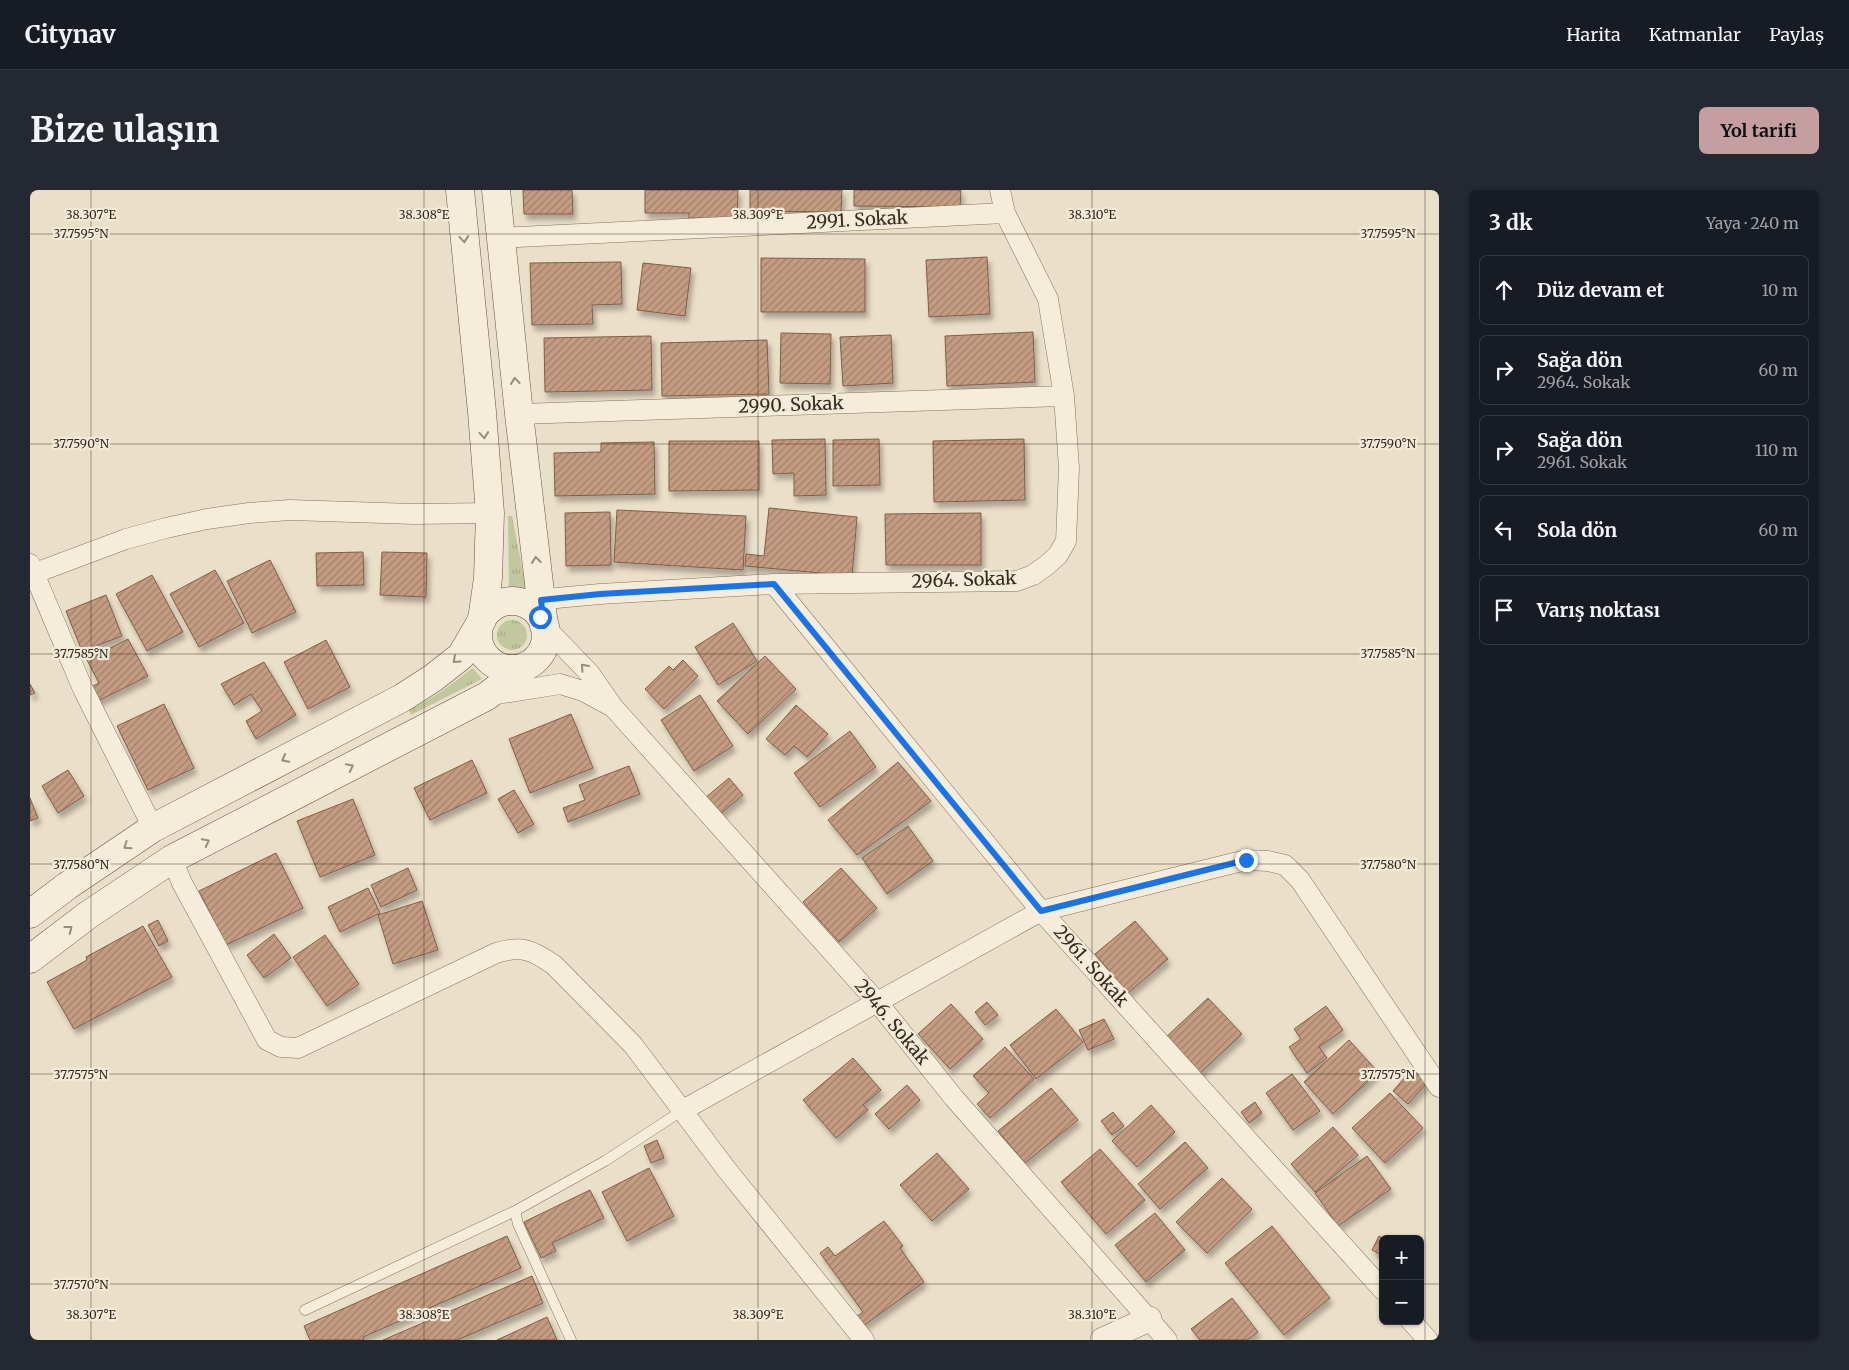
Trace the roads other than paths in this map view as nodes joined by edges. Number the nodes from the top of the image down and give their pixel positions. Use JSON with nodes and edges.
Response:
{"nodes":[{"id":1,"x":460,"y":190,"type":"edge"},
{"id":2,"x":496,"y":190,"type":"edge"},
{"id":3,"x":1000,"y":190,"type":"edge"},
{"id":4,"x":1005,"y":213,"type":"junction"},
{"id":5,"x":500,"y":238,"type":"junction"},
{"id":6,"x":1064,"y":396,"type":"junction"},
{"id":7,"x":519,"y":414,"type":"junction"},
{"id":8,"x":490,"y":513,"type":"junction"},
{"id":9,"x":31,"y":571,"type":"edge"},
{"id":10,"x":774,"y":584,"type":"junction"},
{"id":11,"x":543,"y":613,"type":"junction"},
{"id":12,"x":482,"y":620,"type":"junction"},
{"id":13,"x":527,"y":665,"type":"junction"},
{"id":14,"x":560,"y":684,"type":"junction"},
{"id":15,"x":487,"y":696,"type":"junction"},
{"id":16,"x":613,"y":707,"type":"junction"},
{"id":17,"x":153,"y":828,"type":"junction"},
{"id":18,"x":172,"y":859,"type":"junction"},
{"id":19,"x":1041,"y":911,"type":"junction"},
{"id":20,"x":30,"y":914,"type":"edge"},
{"id":21,"x":30,"y":959,"type":"edge"},
{"id":22,"x":878,"y":1003,"type":"junction"},
{"id":23,"x":1439,"y":1087,"type":"edge"},
{"id":24,"x":683,"y":1110,"type":"junction"},
{"id":25,"x":515,"y":1211,"type":"junction"},
{"id":26,"x":1379,"y":1286,"type":"edge"},
{"id":27,"x":305,"y":1310,"type":"dead end"},
{"id":28,"x":1150,"y":1319,"type":"junction"},
{"id":29,"x":1415,"y":1325,"type":"edge"},
{"id":30,"x":571,"y":1340,"type":"edge"},
{"id":31,"x":864,"y":1340,"type":"edge"},
{"id":32,"x":1103,"y":1340,"type":"edge"},
{"id":33,"x":1167,"y":1340,"type":"edge"},
{"id":34,"x":1428,"y":1340,"type":"edge"}],
"edges":[{"from":1,"to":8,"type":"main road","one_way":true},
{"from":2,"to":5,"type":"main road"},
{"from":3,"to":4,"type":"street","name":"2964. Sokak"},
{"from":4,"to":5,"type":"street","name":"2991. Sokak"},
{"from":4,"to":6,"type":"street","name":"2964. Sokak"},
{"from":7,"to":5,"type":"main road","one_way":true},
{"from":6,"to":7,"type":"street","name":"2990. Sokak"},
{"from":6,"to":10,"type":"street","name":"2964. Sokak"},
{"from":11,"to":7,"type":"main road","one_way":true},
{"from":8,"to":9,"type":"street"},
{"from":8,"to":12,"type":"main road"},
{"from":9,"to":17,"type":"street"},
{"from":10,"to":11,"type":"street","name":"2964. Sokak"},
{"from":10,"to":19,"type":"street","name":"2961. Sokak"},
{"from":11,"to":12,"type":"main road"},
{"from":11,"to":13,"type":"main road"},
{"from":16,"to":11,"type":"street","one_way":true},
{"from":12,"to":13,"type":"main road"},
{"from":12,"to":17,"type":"main road","one_way":true},
{"from":13,"to":14,"type":"street"},
{"from":13,"to":15,"type":"main road"},
{"from":14,"to":15,"type":"street"},
{"from":14,"to":16,"type":"street"},
{"from":18,"to":15,"type":"main road","one_way":true},
{"from":16,"to":22,"type":"street","name":"2946. Sokak"},
{"from":17,"to":20,"type":"main road","one_way":true},
{"from":21,"to":18,"type":"main road","one_way":true},
{"from":18,"to":24,"type":"street"},
{"from":19,"to":22,"type":"street"},
{"from":19,"to":23,"type":"street"},
{"from":19,"to":26,"type":"street","name":"2961. Sokak"},
{"from":22,"to":24,"type":"street"},
{"from":22,"to":28,"type":"street","name":"2946. Sokak"},
{"from":24,"to":25,"type":"lane"},
{"from":24,"to":31,"type":"street"},
{"from":25,"to":27,"type":"lane"},
{"from":25,"to":30,"type":"lane"},
{"from":28,"to":32,"type":"street"},
{"from":28,"to":33,"type":"street","name":"2946. Sokak"},
{"from":29,"to":34,"type":"street"}]}
